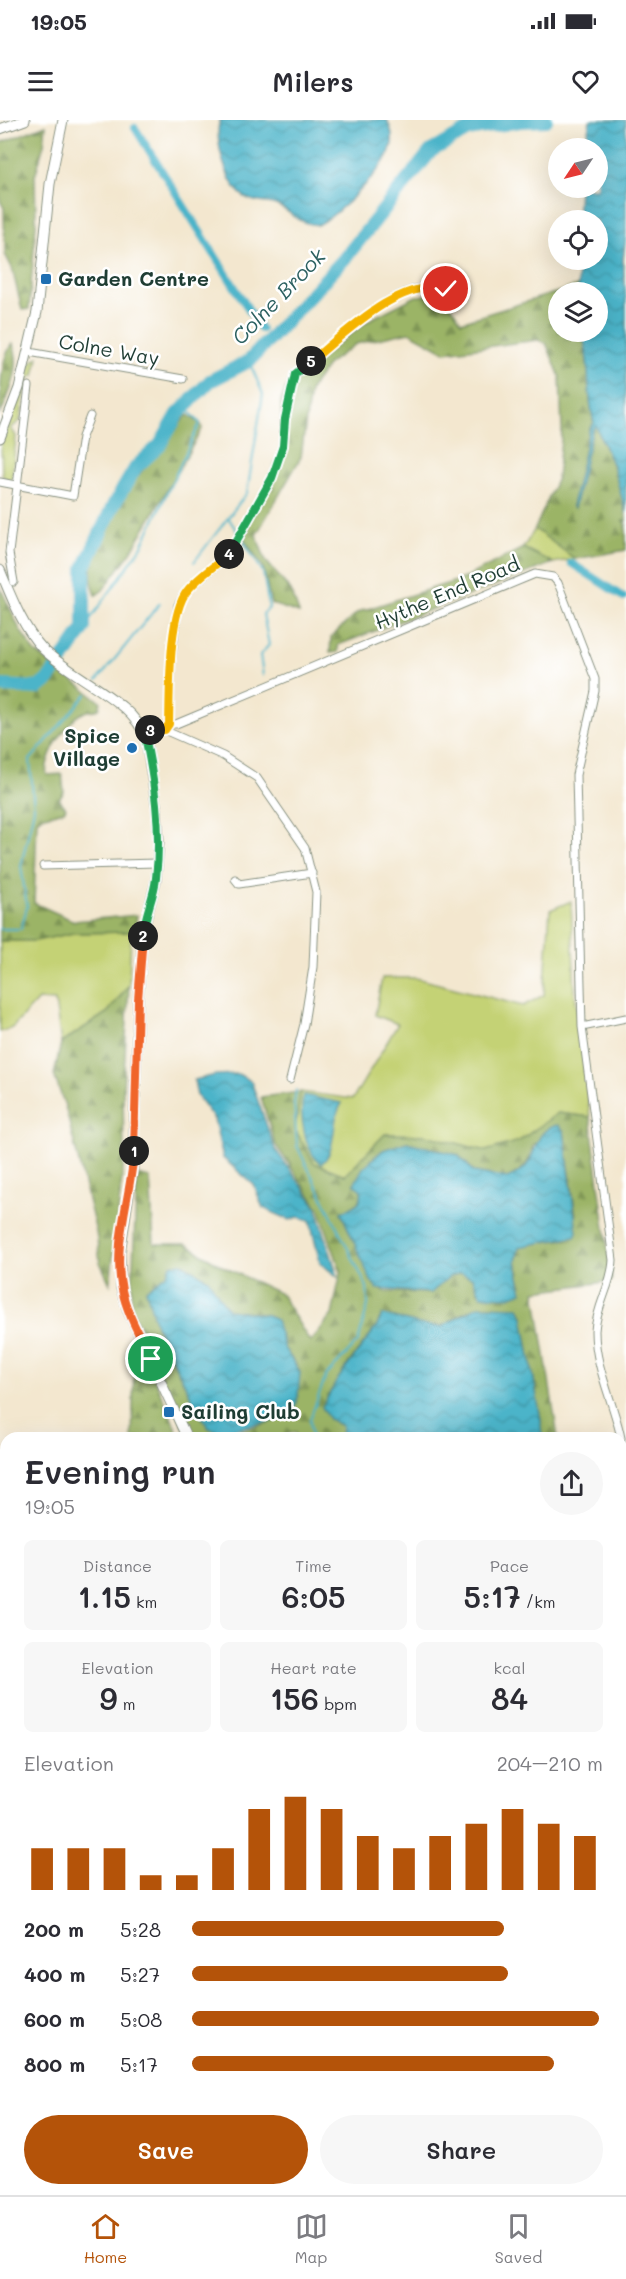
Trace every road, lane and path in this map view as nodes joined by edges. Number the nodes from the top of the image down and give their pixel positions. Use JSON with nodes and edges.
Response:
{"nodes":[{"id":1,"x":25,"y":120,"type":"edge"},
{"id":2,"x":63,"y":120,"type":"edge"},
{"id":3,"x":0,"y":129,"type":"edge"},
{"id":4,"x":450,"y":299,"type":"dead end"},
{"id":5,"x":29,"y":352,"type":"junction"},
{"id":6,"x":183,"y":380,"type":"dead end"},
{"id":7,"x":29,"y":386,"type":"dead end"},
{"id":8,"x":90,"y":416,"type":"dead end"},
{"id":9,"x":0,"y":438,"type":"edge"},
{"id":10,"x":0,"y":482,"type":"edge"},
{"id":11,"x":18,"y":486,"type":"junction"},
{"id":12,"x":0,"y":570,"type":"edge"},
{"id":13,"x":14,"y":582,"type":"dead end"},
{"id":14,"x":167,"y":727,"type":"junction"},
{"id":15,"x":144,"y":731,"type":"junction"},
{"id":16,"x":157,"y":863,"type":"junction"},
{"id":17,"x":43,"y":866,"type":"dead end"},
{"id":18,"x":312,"y":873,"type":"junction"},
{"id":19,"x":235,"y":879,"type":"dead end"},
{"id":20,"x":626,"y":1018,"type":"edge"},
{"id":21,"x":582,"y":1027,"type":"junction"},
{"id":22,"x":290,"y":1080,"type":"dead end"},
{"id":23,"x":184,"y":1432,"type":"edge"},
{"id":24,"x":619,"y":1432,"type":"edge"}],
"edges":[{"from":1,"to":3,"type":"main road"},
{"from":2,"to":5,"type":"main road"},
{"from":4,"to":14,"type":"street"},
{"from":5,"to":6,"type":"street","name":"Colne Way"},
{"from":5,"to":9,"type":"main road"},
{"from":7,"to":11,"type":"street"},
{"from":8,"to":11,"type":"street"},
{"from":10,"to":11,"type":"street"},
{"from":11,"to":13,"type":"street"},
{"from":12,"to":15,"type":"main road"},
{"from":14,"to":15,"type":"street"},
{"from":14,"to":18,"type":"street"},
{"from":14,"to":21,"type":"street","name":"Hythe End Road"},
{"from":15,"to":16,"type":"main road"},
{"from":16,"to":17,"type":"street"},
{"from":16,"to":23,"type":"main road"},
{"from":18,"to":19,"type":"street"},
{"from":18,"to":22,"type":"street"},
{"from":20,"to":21,"type":"street"},
{"from":21,"to":24,"type":"street","name":"Hythe End Road"}]}
